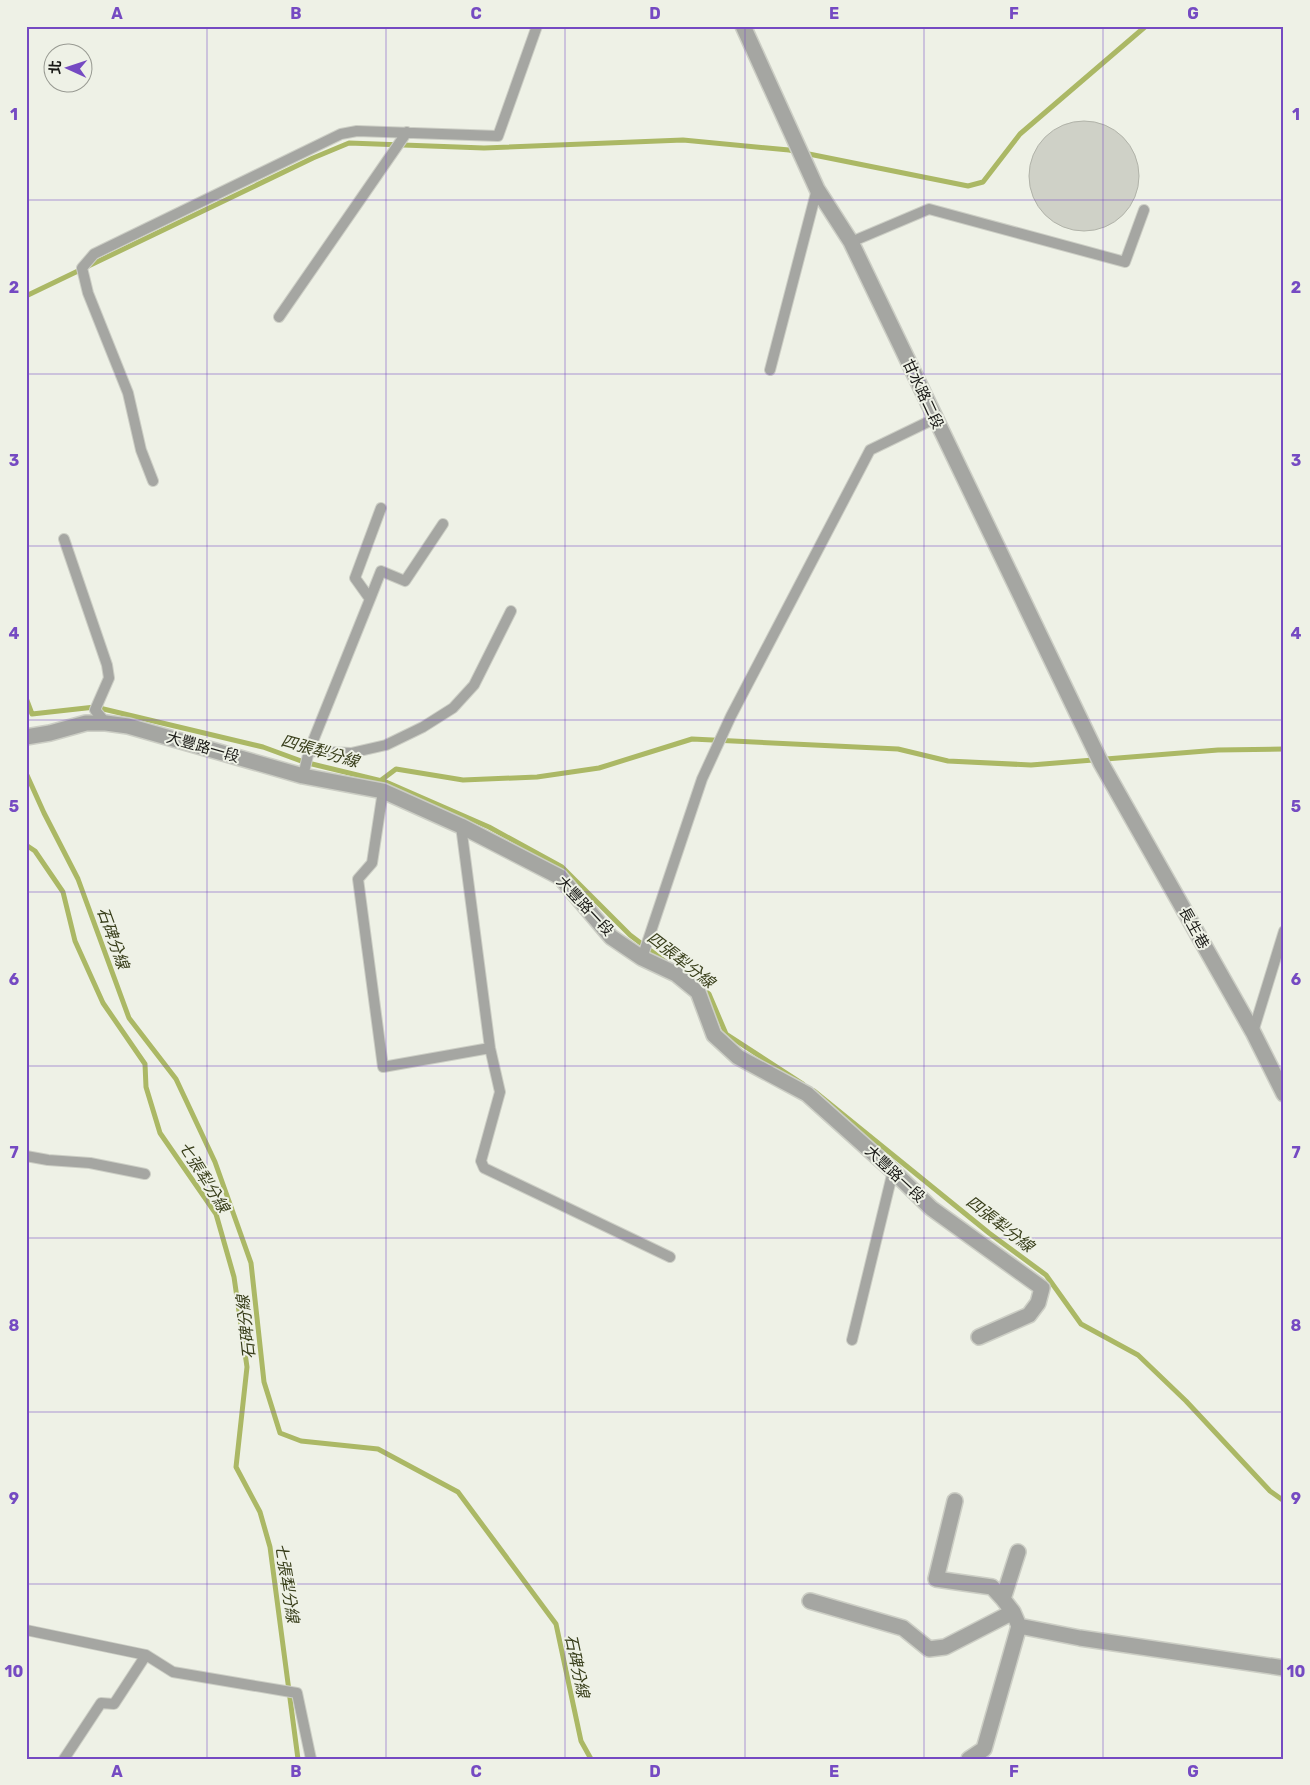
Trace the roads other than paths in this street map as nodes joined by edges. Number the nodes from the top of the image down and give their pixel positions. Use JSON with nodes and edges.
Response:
{"nodes":[{"id":1,"x":537,"y":26,"type":"edge"},
{"id":2,"x":743,"y":26,"type":"edge"},
{"id":3,"x":407,"y":132,"type":"junction"},
{"id":4,"x":817,"y":189,"type":"junction"},
{"id":5,"x":1144,"y":210,"type":"dead end"},
{"id":6,"x":851,"y":242,"type":"junction"},
{"id":7,"x":279,"y":317,"type":"dead end"},
{"id":8,"x":770,"y":370,"type":"dead end"},
{"id":9,"x":934,"y":419,"type":"junction"},
{"id":10,"x":153,"y":481,"type":"dead end"},
{"id":11,"x":380,"y":508,"type":"dead end"},
{"id":12,"x":442,"y":524,"type":"dead end"},
{"id":13,"x":64,"y":539,"type":"dead end"},
{"id":14,"x":370,"y":600,"type":"junction"},
{"id":15,"x":511,"y":611,"type":"dead end"},
{"id":16,"x":106,"y":723,"type":"junction"},
{"id":17,"x":26,"y":737,"type":"edge"},
{"id":18,"x":309,"y":751,"type":"junction"},
{"id":19,"x":1101,"y":763,"type":"joint"},
{"id":20,"x":303,"y":776,"type":"junction"},
{"id":21,"x":383,"y":791,"type":"junction"},
{"id":22,"x":461,"y":826,"type":"junction"},
{"id":23,"x":1284,"y":931,"type":"edge"},
{"id":24,"x":642,"y":958,"type":"junction"},
{"id":25,"x":1252,"y":1032,"type":"junction"},
{"id":26,"x":490,"y":1048,"type":"junction"},
{"id":27,"x":1284,"y":1094,"type":"edge"},
{"id":28,"x":26,"y":1156,"type":"edge"},
{"id":29,"x":893,"y":1171,"type":"junction"},
{"id":30,"x":145,"y":1174,"type":"dead end"},
{"id":31,"x":670,"y":1257,"type":"dead end"},
{"id":32,"x":978,"y":1337,"type":"dead end"},
{"id":33,"x":852,"y":1340,"type":"dead end"},
{"id":34,"x":955,"y":1501,"type":"dead end"},
{"id":35,"x":1018,"y":1552,"type":"dead end"},
{"id":36,"x":1004,"y":1599,"type":"junction"},
{"id":37,"x":810,"y":1601,"type":"dead end"},
{"id":38,"x":1012,"y":1612,"type":"junction"},
{"id":39,"x":1019,"y":1626,"type":"junction"},
{"id":40,"x":26,"y":1630,"type":"edge"},
{"id":41,"x":146,"y":1655,"type":"junction"},
{"id":42,"x":1284,"y":1668,"type":"edge"},
{"id":43,"x":64,"y":1759,"type":"edge"},
{"id":44,"x":311,"y":1759,"type":"edge"},
{"id":45,"x":969,"y":1759,"type":"edge"}],
"edges":[{"from":1,"to":3,"type":"lane"},
{"from":2,"to":4,"type":"street","name":"甘水路二段"},
{"from":3,"to":7,"type":"lane"},
{"from":3,"to":10,"type":"lane"},
{"from":4,"to":6,"type":"street","name":"甘水路二段"},
{"from":4,"to":8,"type":"lane"},
{"from":5,"to":6,"type":"lane"},
{"from":6,"to":9,"type":"street","name":"甘水路二段"},
{"from":9,"to":19,"type":"street","name":"甘水路二段"},
{"from":9,"to":24,"type":"lane"},
{"from":11,"to":14,"type":"lane"},
{"from":12,"to":14,"type":"lane"},
{"from":13,"to":16,"type":"lane"},
{"from":14,"to":18,"type":"lane"},
{"from":15,"to":18,"type":"lane"},
{"from":16,"to":17,"type":"street","name":"大豐路一段"},
{"from":16,"to":20,"type":"street","name":"大豐路一段"},
{"from":18,"to":20,"type":"lane"},
{"from":19,"to":25,"type":"street","name":"長生巷"},
{"from":20,"to":21,"type":"street","name":"大豐路一段"},
{"from":21,"to":22,"type":"street","name":"大豐路一段"},
{"from":21,"to":26,"type":"lane"},
{"from":22,"to":24,"type":"street","name":"大豐路一段"},
{"from":22,"to":26,"type":"lane"},
{"from":23,"to":25,"type":"lane"},
{"from":24,"to":29,"type":"street","name":"大豐路一段"},
{"from":25,"to":27,"type":"street","name":"長生巷"},
{"from":26,"to":31,"type":"lane"},
{"from":28,"to":30,"type":"lane"},
{"from":29,"to":32,"type":"street","name":"大豐路一段"},
{"from":29,"to":33,"type":"lane"},
{"from":34,"to":36,"type":"street"},
{"from":35,"to":36,"type":"street"},
{"from":36,"to":38,"type":"street"},
{"from":37,"to":38,"type":"street"},
{"from":38,"to":39,"type":"street"},
{"from":39,"to":42,"type":"street"},
{"from":39,"to":45,"type":"street"},
{"from":40,"to":41,"type":"lane"},
{"from":41,"to":43,"type":"lane"},
{"from":41,"to":44,"type":"lane"}]}
